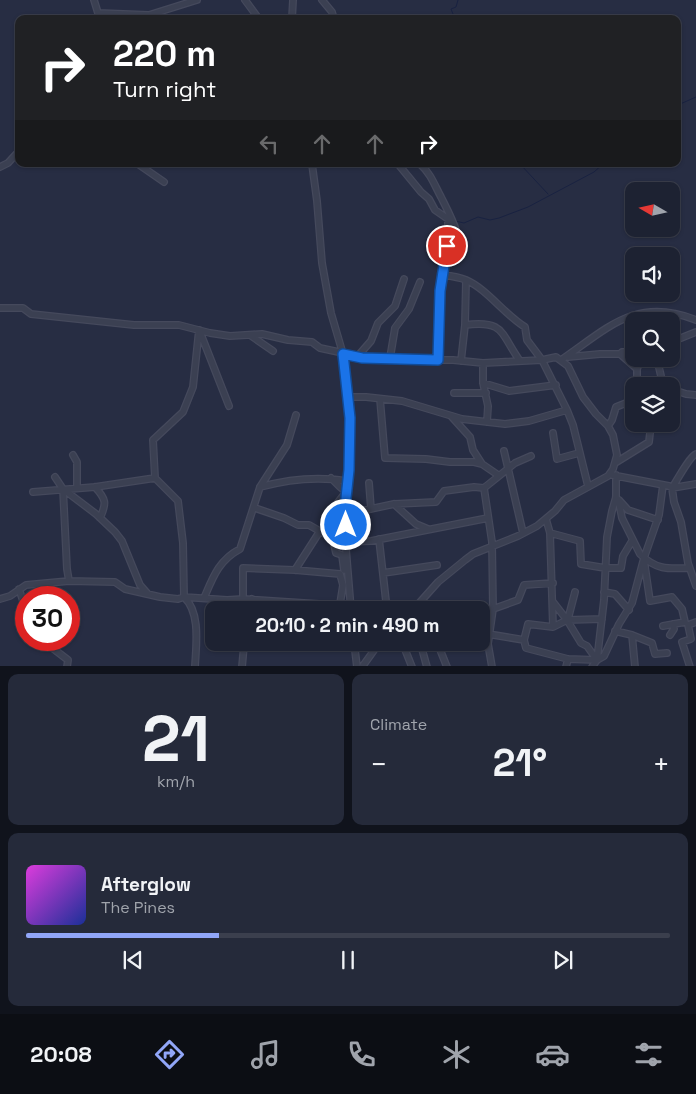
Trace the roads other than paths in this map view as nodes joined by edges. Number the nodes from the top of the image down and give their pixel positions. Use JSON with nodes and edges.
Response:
{"nodes":[{"id":1,"x":94,"y":0,"type":"edge"},
{"id":2,"x":197,"y":0,"type":"edge"},
{"id":3,"x":245,"y":0,"type":"edge"},
{"id":4,"x":293,"y":0,"type":"edge"},
{"id":5,"x":322,"y":0,"type":"edge"},
{"id":6,"x":122,"y":15,"type":"edge"},
{"id":7,"x":153,"y":15,"type":"edge"},
{"id":8,"x":257,"y":15,"type":"edge"},
{"id":9,"x":292,"y":15,"type":"edge"},
{"id":10,"x":333,"y":15,"type":"edge"},
{"id":11,"x":15,"y":155,"type":"edge"},
{"id":12,"x":142,"y":167,"type":"edge"},
{"id":13,"x":312,"y":167,"type":"edge"},
{"id":14,"x":400,"y":167,"type":"edge"},
{"id":15,"x":423,"y":167,"type":"edge"},
{"id":16,"x":0,"y":168,"type":"edge"},
{"id":17,"x":164,"y":182,"type":"dead end"},
{"id":18,"x":448,"y":232,"type":"junction"},
{"id":19,"x":443,"y":275,"type":"junction"},
{"id":20,"x":404,"y":279,"type":"dead end"},
{"id":21,"x":466,"y":280,"type":"junction"},
{"id":22,"x":420,"y":282,"type":"dead end"},
{"id":23,"x":0,"y":308,"type":"edge"},
{"id":24,"x":696,"y":320,"type":"edge"},
{"id":25,"x":465,"y":325,"type":"junction"},
{"id":26,"x":199,"y":330,"type":"junction"},
{"id":27,"x":696,"y":332,"type":"edge"},
{"id":28,"x":250,"y":335,"type":"junction"},
{"id":29,"x":680,"y":338,"type":"edge"},
{"id":30,"x":273,"y":351,"type":"dead end"},
{"id":31,"x":625,"y":352,"type":"edge"},
{"id":32,"x":343,"y":354,"type":"junction"},
{"id":33,"x":620,"y":354,"type":"junction"},
{"id":34,"x":357,"y":357,"type":"junction"},
{"id":35,"x":390,"y":358,"type":"junction"},
{"id":36,"x":563,"y":358,"type":"junction"},
{"id":37,"x":438,"y":360,"type":"junction"},
{"id":38,"x":542,"y":360,"type":"junction"},
{"id":39,"x":461,"y":361,"type":"junction"},
{"id":40,"x":520,"y":361,"type":"junction"},
{"id":41,"x":484,"y":363,"type":"junction"},
{"id":42,"x":637,"y":369,"type":"joint"},
{"id":43,"x":637,"y":377,"type":"edge"},
{"id":44,"x":483,"y":383,"type":"junction"},
{"id":45,"x":556,"y":385,"type":"junction"},
{"id":46,"x":680,"y":392,"type":"edge"},
{"id":47,"x":454,"y":393,"type":"dead end"},
{"id":48,"x":486,"y":393,"type":"junction"},
{"id":49,"x":696,"y":396,"type":"edge"},
{"id":50,"x":348,"y":397,"type":"junction"},
{"id":51,"x":380,"y":399,"type":"junction"},
{"id":52,"x":625,"y":403,"type":"edge"},
{"id":53,"x":230,"y":406,"type":"dead end"},
{"id":54,"x":567,"y":410,"type":"junction"},
{"id":55,"x":450,"y":414,"type":"junction"},
{"id":56,"x":296,"y":416,"type":"dead end"},
{"id":57,"x":487,"y":422,"type":"junction"},
{"id":58,"x":608,"y":426,"type":"junction"},
{"id":59,"x":650,"y":432,"type":"edge"},
{"id":60,"x":554,"y":433,"type":"dead end"},
{"id":61,"x":504,"y":451,"type":"dead end"},
{"id":62,"x":579,"y":453,"type":"junction"},
{"id":63,"x":696,"y":454,"type":"edge"},
{"id":64,"x":73,"y":455,"type":"dead end"},
{"id":65,"x":531,"y":456,"type":"dead end"},
{"id":66,"x":615,"y":463,"type":"junction"},
{"id":67,"x":482,"y":464,"type":"junction"},
{"id":68,"x":508,"y":468,"type":"junction"},
{"id":69,"x":498,"y":475,"type":"junction"},
{"id":70,"x":616,"y":475,"type":"junction"},
{"id":71,"x":608,"y":476,"type":"junction"},
{"id":72,"x":55,"y":477,"type":"dead end"},
{"id":73,"x":155,"y":478,"type":"junction"},
{"id":74,"x":331,"y":478,"type":"junction"},
{"id":75,"x":348,"y":481,"type":"junction"},
{"id":76,"x":369,"y":483,"type":"dead end"},
{"id":77,"x":696,"y":484,"type":"edge"},
{"id":78,"x":663,"y":485,"type":"junction"},
{"id":79,"x":588,"y":486,"type":"junction"},
{"id":80,"x":95,"y":487,"type":"junction"},
{"id":81,"x":260,"y":487,"type":"junction"},
{"id":82,"x":77,"y":488,"type":"junction"},
{"id":83,"x":484,"y":488,"type":"junction"},
{"id":84,"x":672,"y":488,"type":"junction"},
{"id":85,"x":63,"y":489,"type":"junction"},
{"id":86,"x":33,"y":492,"type":"dead end"},
{"id":87,"x":346,"y":492,"type":"junction"},
{"id":88,"x":616,"y":497,"type":"junction"},
{"id":89,"x":394,"y":504,"type":"junction"},
{"id":90,"x":254,"y":508,"type":"junction"},
{"id":91,"x":371,"y":509,"type":"junction"},
{"id":92,"x":347,"y":514,"type":"junction"},
{"id":93,"x":100,"y":518,"type":"junction"},
{"id":94,"x":488,"y":518,"type":"junction"},
{"id":95,"x":546,"y":518,"type":"junction"},
{"id":96,"x":658,"y":520,"type":"junction"},
{"id":97,"x":626,"y":528,"type":"junction"},
{"id":98,"x":430,"y":530,"type":"junction"},
{"id":99,"x":320,"y":531,"type":"junction"},
{"id":100,"x":523,"y":533,"type":"junction"},
{"id":101,"x":550,"y":533,"type":"junction"},
{"id":102,"x":332,"y":538,"type":"junction"},
{"id":103,"x":379,"y":540,"type":"junction"},
{"id":104,"x":632,"y":541,"type":"junction"},
{"id":105,"x":346,"y":542,"type":"junction"},
{"id":106,"x":628,"y":547,"type":"junction"},
{"id":107,"x":492,"y":548,"type":"junction"},
{"id":108,"x":644,"y":558,"type":"junction"},
{"id":109,"x":437,"y":565,"type":"dead end"},
{"id":110,"x":605,"y":568,"type":"junction"},
{"id":111,"x":690,"y":568,"type":"junction"},
{"id":112,"x":295,"y":570,"type":"junction"},
{"id":113,"x":383,"y":573,"type":"junction"},
{"id":114,"x":69,"y":581,"type":"junction"},
{"id":115,"x":553,"y":583,"type":"junction"},
{"id":116,"x":343,"y":585,"type":"junction"},
{"id":117,"x":24,"y":586,"type":"edge"},
{"id":118,"x":696,"y":586,"type":"edge"},
{"id":119,"x":15,"y":592,"type":"edge"},
{"id":120,"x":575,"y":592,"type":"dead end"},
{"id":121,"x":604,"y":592,"type":"junction"},
{"id":122,"x":147,"y":593,"type":"junction"},
{"id":123,"x":184,"y":596,"type":"junction"},
{"id":124,"x":204,"y":598,"type":"junction"},
{"id":125,"x":0,"y":599,"type":"edge"},
{"id":126,"x":243,"y":599,"type":"junction"},
{"id":127,"x":252,"y":599,"type":"joint"},
{"id":128,"x":227,"y":600,"type":"joint"},
{"id":129,"x":287,"y":601,"type":"edge"},
{"id":130,"x":340,"y":601,"type":"edge"},
{"id":131,"x":350,"y":601,"type":"edge"},
{"id":132,"x":386,"y":601,"type":"edge"},
{"id":133,"x":422,"y":601,"type":"edge"},
{"id":134,"x":553,"y":602,"type":"junction"},
{"id":135,"x":492,"y":609,"type":"junction"},
{"id":136,"x":628,"y":610,"type":"junction"},
{"id":137,"x":602,"y":619,"type":"junction"},
{"id":138,"x":568,"y":620,"type":"junction"},
{"id":139,"x":490,"y":622,"type":"edge"},
{"id":140,"x":696,"y":622,"type":"edge"},
{"id":141,"x":686,"y":623,"type":"junction"},
{"id":142,"x":672,"y":624,"type":"junction"},
{"id":143,"x":664,"y":626,"type":"dead end"},
{"id":144,"x":553,"y":627,"type":"junction"},
{"id":145,"x":615,"y":631,"type":"junction"},
{"id":146,"x":490,"y":634,"type":"edge"},
{"id":147,"x":632,"y":635,"type":"junction"},
{"id":148,"x":670,"y":635,"type":"dead end"},
{"id":149,"x":524,"y":640,"type":"junction"},
{"id":150,"x":56,"y":651,"type":"edge"},
{"id":151,"x":243,"y":651,"type":"edge"},
{"id":152,"x":355,"y":651,"type":"edge"},
{"id":153,"x":373,"y":651,"type":"edge"},
{"id":154,"x":406,"y":651,"type":"edge"},
{"id":155,"x":423,"y":651,"type":"edge"},
{"id":156,"x":441,"y":651,"type":"edge"},
{"id":157,"x":489,"y":651,"type":"edge"},
{"id":158,"x":667,"y":653,"type":"dead end"},
{"id":159,"x":568,"y":659,"type":"junction"},
{"id":160,"x":597,"y":660,"type":"junction"},
{"id":161,"x":67,"y":666,"type":"edge"},
{"id":162,"x":195,"y":666,"type":"edge"},
{"id":163,"x":242,"y":666,"type":"edge"},
{"id":164,"x":357,"y":666,"type":"edge"},
{"id":165,"x":362,"y":666,"type":"edge"},
{"id":166,"x":412,"y":666,"type":"edge"},
{"id":167,"x":428,"y":666,"type":"edge"},
{"id":168,"x":447,"y":666,"type":"edge"},
{"id":169,"x":492,"y":666,"type":"edge"},
{"id":170,"x":566,"y":666,"type":"edge"},
{"id":171,"x":592,"y":666,"type":"edge"},
{"id":172,"x":635,"y":666,"type":"edge"},
{"id":173,"x":690,"y":666,"type":"edge"}],
"edges":[{"from":1,"to":6,"type":"street"},
{"from":2,"to":7,"type":"street"},
{"from":3,"to":8,"type":"street"},
{"from":4,"to":9,"type":"street"},
{"from":5,"to":10,"type":"street"},
{"from":11,"to":16,"type":"street"},
{"from":12,"to":17,"type":"street"},
{"from":13,"to":32,"type":"street"},
{"from":14,"to":18,"type":"street"},
{"from":15,"to":18,"type":"street"},
{"from":18,"to":19,"type":"street"},
{"from":19,"to":21,"type":"street"},
{"from":19,"to":37,"type":"street"},
{"from":20,"to":34,"type":"street"},
{"from":21,"to":25,"type":"street"},
{"from":21,"to":38,"type":"street"},
{"from":22,"to":35,"type":"street"},
{"from":23,"to":26,"type":"street"},
{"from":24,"to":36,"type":"street"},
{"from":25,"to":39,"type":"street"},
{"from":25,"to":40,"type":"street"},
{"from":26,"to":28,"type":"street"},
{"from":26,"to":53,"type":"street"},
{"from":26,"to":73,"type":"street"},
{"from":27,"to":29,"type":"street"},
{"from":28,"to":30,"type":"street"},
{"from":28,"to":32,"type":"street"},
{"from":31,"to":33,"type":"street"},
{"from":32,"to":34,"type":"street"},
{"from":32,"to":50,"type":"street"},
{"from":33,"to":36,"type":"street"},
{"from":33,"to":42,"type":"street"},
{"from":34,"to":35,"type":"street"},
{"from":35,"to":37,"type":"street"},
{"from":36,"to":38,"type":"street"},
{"from":36,"to":58,"type":"street"},
{"from":37,"to":39,"type":"street"},
{"from":38,"to":40,"type":"street"},
{"from":38,"to":45,"type":"street"},
{"from":39,"to":41,"type":"street"},
{"from":40,"to":41,"type":"street"},
{"from":41,"to":44,"type":"street"},
{"from":42,"to":43,"type":"street"},
{"from":44,"to":45,"type":"street"},
{"from":44,"to":48,"type":"street"},
{"from":45,"to":54,"type":"street"},
{"from":46,"to":49,"type":"street"},
{"from":47,"to":48,"type":"street"},
{"from":48,"to":57,"type":"street"},
{"from":50,"to":51,"type":"street"},
{"from":50,"to":75,"type":"street"},
{"from":51,"to":55,"type":"street"},
{"from":51,"to":67,"type":"street"},
{"from":52,"to":58,"type":"street"},
{"from":54,"to":57,"type":"street"},
{"from":54,"to":62,"type":"street"},
{"from":55,"to":57,"type":"street"},
{"from":55,"to":67,"type":"street"},
{"from":56,"to":81,"type":"street"},
{"from":58,"to":66,"type":"street"},
{"from":59,"to":66,"type":"street"},
{"from":60,"to":62,"type":"street"},
{"from":61,"to":68,"type":"street"},
{"from":62,"to":79,"type":"street"},
{"from":63,"to":84,"type":"street"},
{"from":64,"to":82,"type":"street"},
{"from":65,"to":68,"type":"street"},
{"from":66,"to":71,"type":"street"},
{"from":67,"to":69,"type":"street"},
{"from":68,"to":69,"type":"street"},
{"from":68,"to":100,"type":"street"},
{"from":69,"to":83,"type":"street"},
{"from":70,"to":71,"type":"street"},
{"from":70,"to":78,"type":"street"},
{"from":70,"to":88,"type":"street"},
{"from":71,"to":79,"type":"street"},
{"from":72,"to":85,"type":"street"},
{"from":73,"to":80,"type":"street"},
{"from":73,"to":123,"type":"street"},
{"from":74,"to":75,"type":"street"},
{"from":74,"to":81,"type":"street"},
{"from":74,"to":87,"type":"street"},
{"from":75,"to":87,"type":"street"},
{"from":76,"to":91,"type":"street"},
{"from":77,"to":84,"type":"street"},
{"from":78,"to":84,"type":"street"},
{"from":78,"to":96,"type":"street"},
{"from":79,"to":95,"type":"street"},
{"from":80,"to":82,"type":"street"},
{"from":80,"to":93,"type":"street"},
{"from":81,"to":90,"type":"street"},
{"from":82,"to":85,"type":"street"},
{"from":83,"to":89,"type":"street"},
{"from":83,"to":94,"type":"street"},
{"from":84,"to":111,"type":"street"},
{"from":85,"to":86,"type":"street"},
{"from":85,"to":93,"type":"street"},
{"from":85,"to":114,"type":"street"},
{"from":87,"to":92,"type":"street"},
{"from":87,"to":102,"type":"street"},
{"from":88,"to":96,"type":"street"},
{"from":88,"to":97,"type":"street"},
{"from":88,"to":110,"type":"street"},
{"from":89,"to":91,"type":"street"},
{"from":89,"to":98,"type":"street"},
{"from":90,"to":99,"type":"street"},
{"from":90,"to":124,"type":"street"},
{"from":91,"to":92,"type":"street"},
{"from":92,"to":105,"type":"street"},
{"from":93,"to":122,"type":"street"},
{"from":94,"to":98,"type":"street"},
{"from":94,"to":107,"type":"street"},
{"from":95,"to":100,"type":"street"},
{"from":95,"to":101,"type":"street"},
{"from":96,"to":108,"type":"street"},
{"from":97,"to":104,"type":"street"},
{"from":97,"to":106,"type":"street"},
{"from":98,"to":103,"type":"street"},
{"from":99,"to":102,"type":"street"},
{"from":99,"to":112,"type":"street"},
{"from":100,"to":107,"type":"street"},
{"from":101,"to":110,"type":"street"},
{"from":101,"to":115,"type":"street"},
{"from":102,"to":116,"type":"street"},
{"from":103,"to":105,"type":"street"},
{"from":103,"to":113,"type":"street"},
{"from":104,"to":106,"type":"street"},
{"from":104,"to":108,"type":"street"},
{"from":105,"to":131,"type":"street"},
{"from":106,"to":110,"type":"street"},
{"from":107,"to":133,"type":"street"},
{"from":107,"to":135,"type":"street"},
{"from":108,"to":111,"type":"street"},
{"from":108,"to":136,"type":"street"},
{"from":108,"to":141,"type":"street"},
{"from":109,"to":113,"type":"street"},
{"from":110,"to":121,"type":"street"},
{"from":111,"to":118,"type":"street"},
{"from":112,"to":116,"type":"street"},
{"from":112,"to":126,"type":"street"},
{"from":113,"to":132,"type":"street"},
{"from":114,"to":117,"type":"street"},
{"from":114,"to":122,"type":"street"},
{"from":115,"to":134,"type":"street"},
{"from":115,"to":135,"type":"street"},
{"from":116,"to":130,"type":"street"},
{"from":119,"to":125,"type":"street"},
{"from":120,"to":138,"type":"street"},
{"from":121,"to":136,"type":"street"},
{"from":121,"to":137,"type":"street"},
{"from":122,"to":123,"type":"street"},
{"from":123,"to":124,"type":"street"},
{"from":123,"to":162,"type":"street"},
{"from":124,"to":128,"type":"street"},
{"from":126,"to":127,"type":"street"},
{"from":126,"to":128,"type":"street"},
{"from":127,"to":129,"type":"street"},
{"from":134,"to":138,"type":"street"},
{"from":134,"to":144,"type":"street"},
{"from":135,"to":139,"type":"street"},
{"from":136,"to":145,"type":"street"},
{"from":137,"to":138,"type":"street"},
{"from":137,"to":160,"type":"street"},
{"from":138,"to":144,"type":"street"},
{"from":138,"to":160,"type":"street"},
{"from":140,"to":141,"type":"street"},
{"from":141,"to":142,"type":"street"},
{"from":141,"to":173,"type":"street"},
{"from":142,"to":143,"type":"street"},
{"from":142,"to":148,"type":"street"},
{"from":144,"to":149,"type":"street"},
{"from":145,"to":147,"type":"street"},
{"from":145,"to":160,"type":"street"},
{"from":146,"to":149,"type":"street"},
{"from":147,"to":158,"type":"street"},
{"from":147,"to":172,"type":"street"},
{"from":149,"to":159,"type":"street"},
{"from":150,"to":161,"type":"street"},
{"from":151,"to":163,"type":"street"},
{"from":152,"to":164,"type":"street"},
{"from":153,"to":165,"type":"street"},
{"from":154,"to":166,"type":"street"},
{"from":155,"to":167,"type":"street"},
{"from":156,"to":168,"type":"street"},
{"from":157,"to":169,"type":"street"},
{"from":159,"to":160,"type":"street"},
{"from":159,"to":170,"type":"street"},
{"from":160,"to":171,"type":"street"}]}
